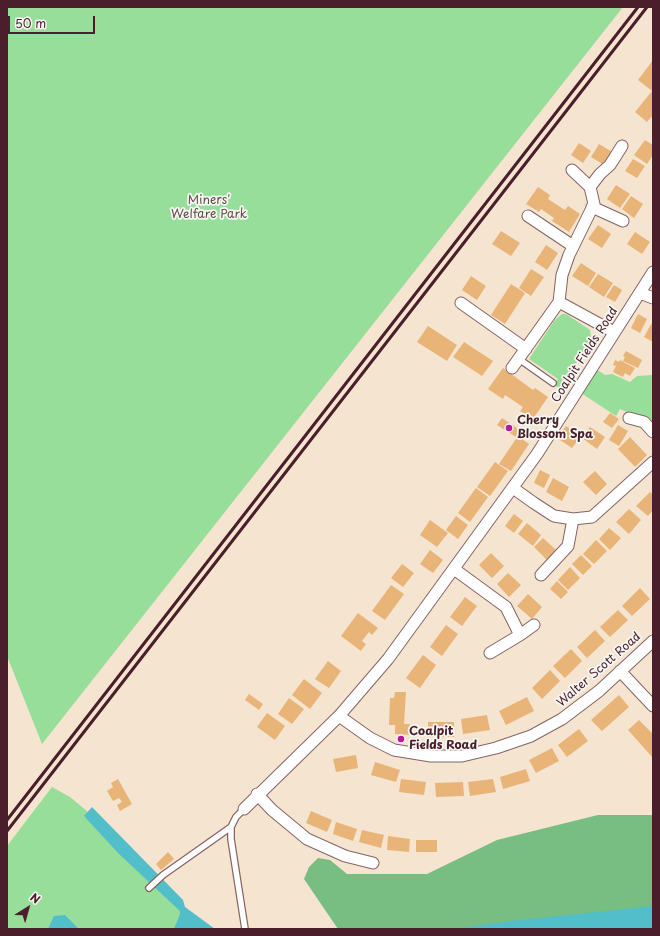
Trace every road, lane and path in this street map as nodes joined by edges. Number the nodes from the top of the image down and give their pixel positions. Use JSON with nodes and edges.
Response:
{"nodes":[{"id":1,"x":622,"y":146,"type":"dead end"},
{"id":2,"x":572,"y":170,"type":"dead end"},
{"id":3,"x":590,"y":187,"type":"junction"},
{"id":4,"x":592,"y":207,"type":"junction"},
{"id":5,"x":528,"y":216,"type":"dead end"},
{"id":6,"x":622,"y":221,"type":"dead end"},
{"id":7,"x":573,"y":246,"type":"junction"},
{"id":8,"x":653,"y":272,"type":"edge"},
{"id":9,"x":640,"y":293,"type":"junction"},
{"id":10,"x":653,"y":298,"type":"edge"},
{"id":11,"x":559,"y":302,"type":"junction"},
{"id":12,"x":461,"y":303,"type":"dead end"},
{"id":13,"x":614,"y":332,"type":"junction"},
{"id":14,"x":526,"y":349,"type":"junction"},
{"id":15,"x":516,"y":364,"type":"joint"},
{"id":16,"x":553,"y":383,"type":"dead end"},
{"id":17,"x":629,"y":418,"type":"dead end"},
{"id":18,"x":653,"y":432,"type":"edge"},
{"id":19,"x":653,"y":462,"type":"edge"},
{"id":20,"x":513,"y":488,"type":"junction"},
{"id":21,"x":573,"y":518,"type":"junction"},
{"id":22,"x":454,"y":569,"type":"junction"},
{"id":23,"x":541,"y":575,"type":"dead end"},
{"id":24,"x":534,"y":625,"type":"dead end"},
{"id":25,"x":520,"y":636,"type":"junction"},
{"id":26,"x":653,"y":641,"type":"edge"},
{"id":27,"x":490,"y":653,"type":"dead end"},
{"id":28,"x":620,"y":671,"type":"junction"},
{"id":29,"x":653,"y":706,"type":"edge"},
{"id":30,"x":339,"y":716,"type":"junction"},
{"id":31,"x":257,"y":794,"type":"junction"},
{"id":32,"x":244,"y":808,"type":"joint"},
{"id":33,"x":231,"y":827,"type":"junction"},
{"id":34,"x":373,"y":864,"type":"dead end"},
{"id":35,"x":149,"y":888,"type":"dead end"},
{"id":36,"x":245,"y":929,"type":"edge"}],
"edges":[{"from":1,"to":3,"type":"street"},
{"from":2,"to":3,"type":"street"},
{"from":3,"to":4,"type":"street"},
{"from":4,"to":6,"type":"street"},
{"from":4,"to":7,"type":"street"},
{"from":5,"to":7,"type":"street"},
{"from":7,"to":11,"type":"street"},
{"from":8,"to":9,"type":"street","name":"Coalpit Fields Road"},
{"from":9,"to":10,"type":"street"},
{"from":9,"to":13,"type":"street","name":"Coalpit Fields Road"},
{"from":11,"to":13,"type":"street"},
{"from":11,"to":14,"type":"street"},
{"from":12,"to":14,"type":"street"},
{"from":13,"to":20,"type":"street","name":"Coalpit Fields Road"},
{"from":14,"to":15,"type":"street"},
{"from":15,"to":16,"type":"lane"},
{"from":17,"to":18,"type":"street"},
{"from":19,"to":21,"type":"street"},
{"from":20,"to":21,"type":"street"},
{"from":20,"to":22,"type":"street","name":"Coalpit Fields Road"},
{"from":21,"to":23,"type":"street"},
{"from":22,"to":25,"type":"street"},
{"from":22,"to":30,"type":"street","name":"Coalpit Fields Road"},
{"from":24,"to":25,"type":"street"},
{"from":25,"to":27,"type":"street"},
{"from":26,"to":28,"type":"street","name":"Walter Scott Road"},
{"from":28,"to":29,"type":"street"},
{"from":28,"to":30,"type":"street","name":"Walter Scott Road"},
{"from":30,"to":31,"type":"street","name":"Coalpit Fields Road"},
{"from":31,"to":32,"type":"street","name":"Coalpit Fields Road"},
{"from":31,"to":34,"type":"street"},
{"from":32,"to":33,"type":"lane"},
{"from":33,"to":35,"type":"lane"},
{"from":33,"to":36,"type":"lane"}]}
